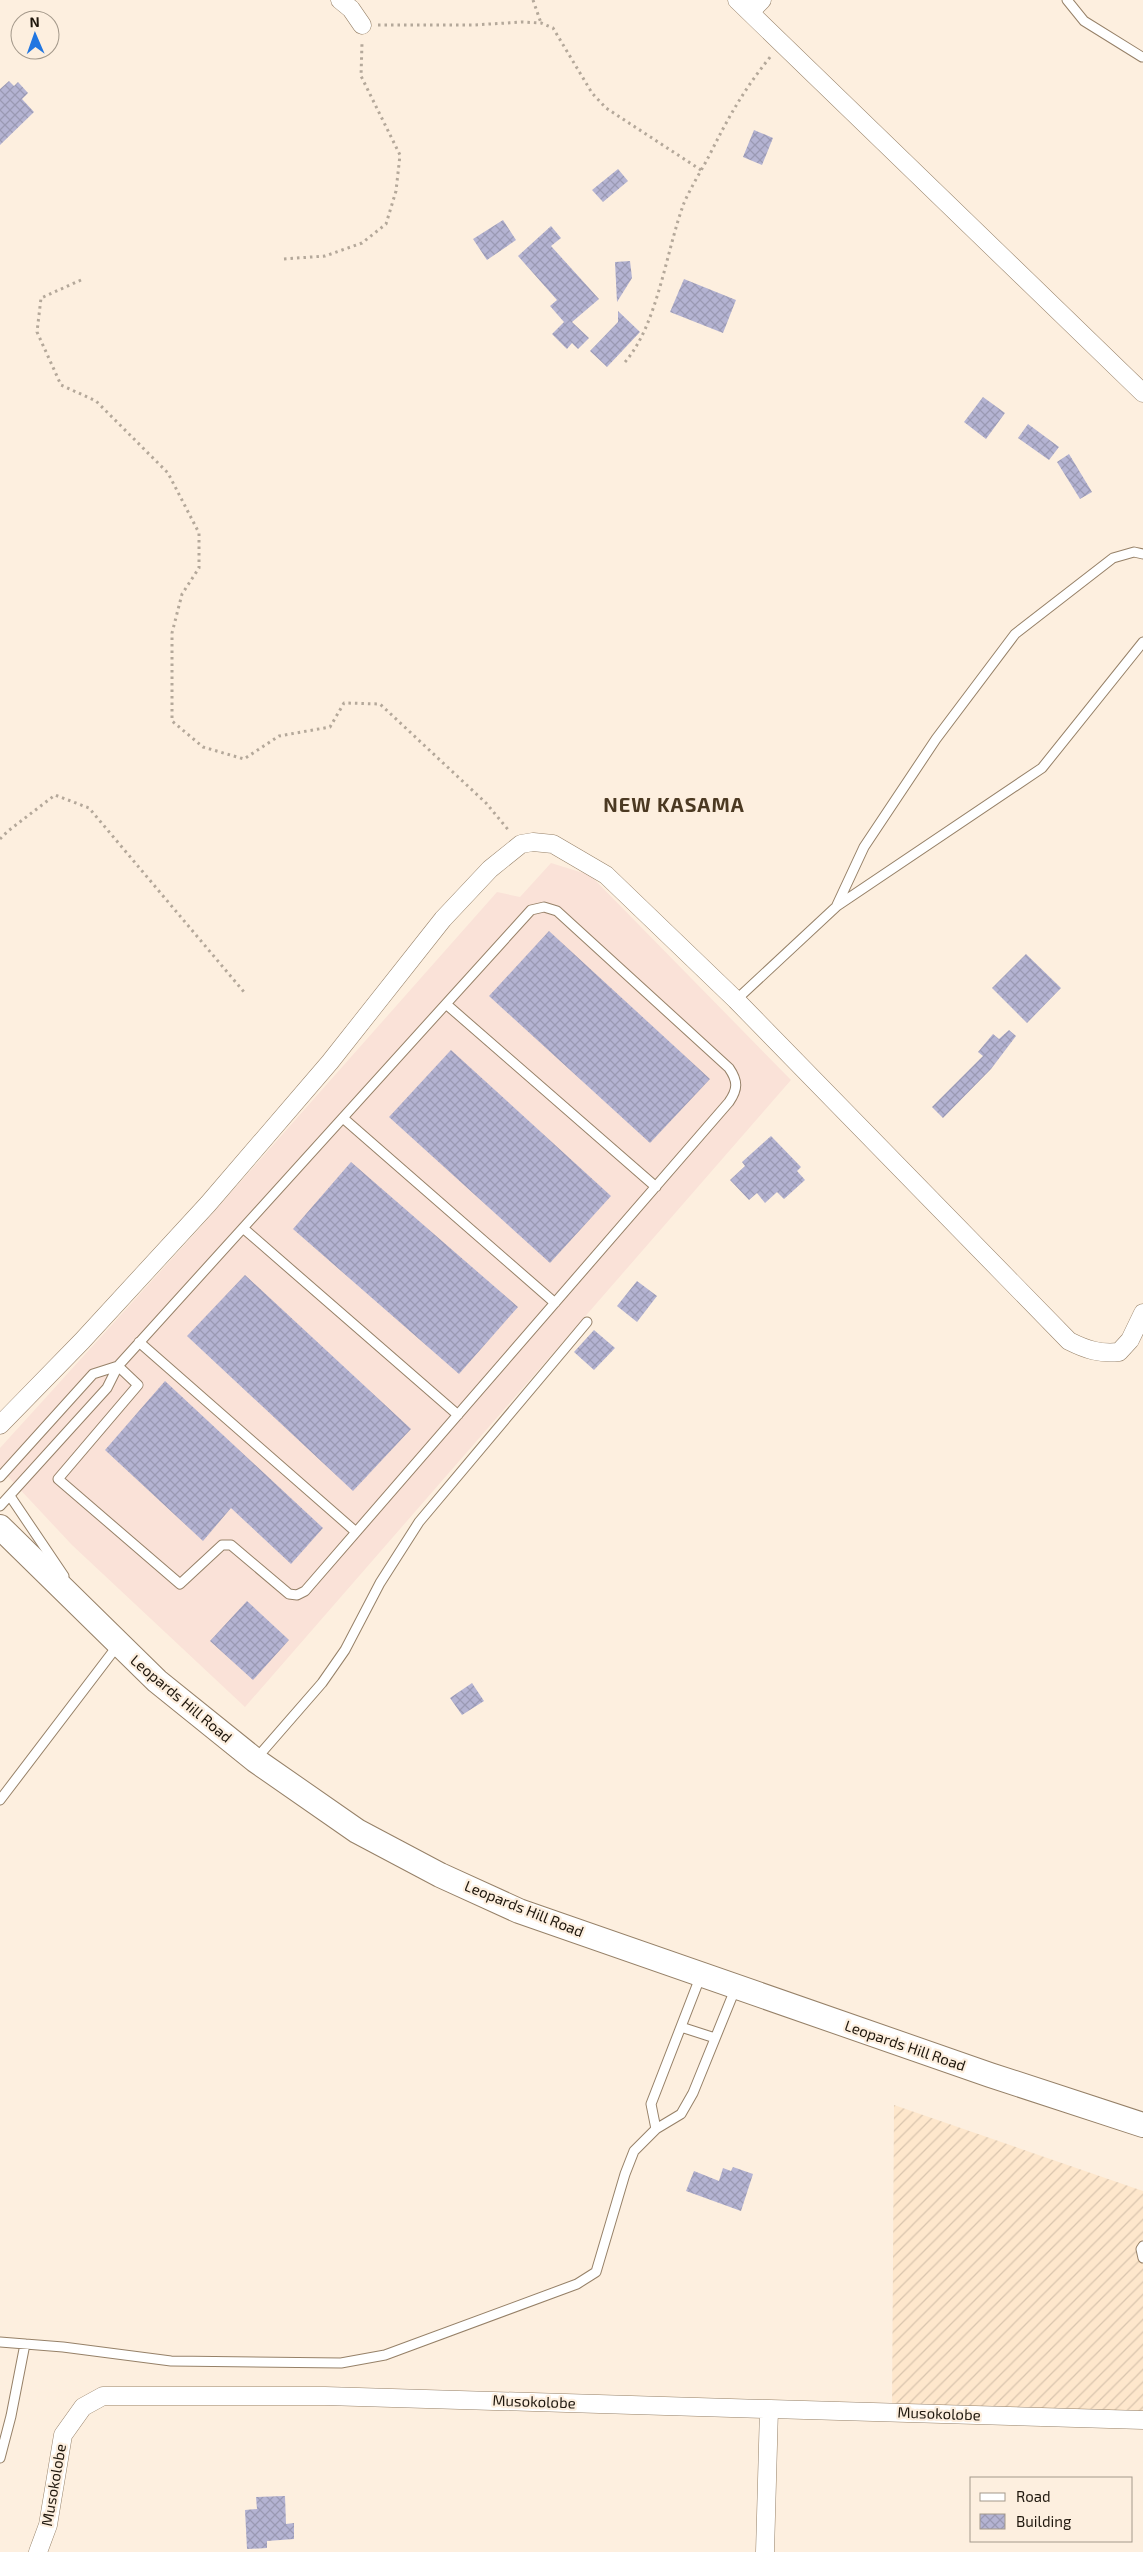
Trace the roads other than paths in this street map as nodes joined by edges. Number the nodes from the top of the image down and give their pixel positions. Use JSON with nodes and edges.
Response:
{"nodes":[{"id":1,"x":340,"y":0,"type":"edge"},
{"id":2,"x":737,"y":0,"type":"edge"},
{"id":3,"x":1067,"y":0,"type":"edge"},
{"id":4,"x":756,"y":6,"type":"edge"},
{"id":5,"x":362,"y":25,"type":"road end"},
{"id":6,"x":1142,"y":57,"type":"edge"},
{"id":7,"x":1143,"y":393,"type":"edge"},
{"id":8,"x":1143,"y":554,"type":"edge"},
{"id":9,"x":1143,"y":642,"type":"edge"},
{"id":10,"x":837,"y":906,"type":"junction"},
{"id":11,"x":736,"y":1000,"type":"junction"},
{"id":12,"x":446,"y":1004,"type":"junction"},
{"id":13,"x":343,"y":1118,"type":"junction"},
{"id":14,"x":656,"y":1187,"type":"junction"},
{"id":15,"x":243,"y":1228,"type":"junction"},
{"id":16,"x":555,"y":1303,"type":"junction"},
{"id":17,"x":1143,"y":1313,"type":"edge"},
{"id":18,"x":587,"y":1322,"type":"dead end"},
{"id":19,"x":139,"y":1342,"type":"junction"},
{"id":20,"x":118,"y":1366,"type":"junction"},
{"id":21,"x":458,"y":1415,"type":"junction"},
{"id":22,"x":0,"y":1426,"type":"edge"},
{"id":23,"x":0,"y":1477,"type":"edge"},
{"id":24,"x":10,"y":1496,"type":"junction"},
{"id":25,"x":0,"y":1506,"type":"edge"},
{"id":26,"x":0,"y":1526,"type":"edge"},
{"id":27,"x":356,"y":1532,"type":"junction"},
{"id":28,"x":92,"y":1618,"type":"junction"},
{"id":29,"x":118,"y":1644,"type":"junction"},
{"id":30,"x":255,"y":1760,"type":"junction"},
{"id":31,"x":0,"y":1800,"type":"edge"},
{"id":32,"x":700,"y":1975,"type":"junction"},
{"id":33,"x":736,"y":1988,"type":"junction"},
{"id":34,"x":681,"y":2027,"type":"junction"},
{"id":35,"x":715,"y":2038,"type":"junction"},
{"id":36,"x":1143,"y":2125,"type":"edge"},
{"id":37,"x":656,"y":2130,"type":"junction"},
{"id":38,"x":1143,"y":2246,"type":"edge"},
{"id":39,"x":1143,"y":2258,"type":"edge"},
{"id":40,"x":0,"y":2342,"type":"edge"},
{"id":41,"x":25,"y":2344,"type":"junction"},
{"id":42,"x":769,"y":2409,"type":"junction"},
{"id":43,"x":1143,"y":2420,"type":"edge"},
{"id":44,"x":0,"y":2458,"type":"edge"},
{"id":45,"x":38,"y":2552,"type":"edge"},
{"id":46,"x":765,"y":2552,"type":"edge"}],
"edges":[{"from":1,"to":5,"type":"street"},
{"from":2,"to":4,"type":"street"},
{"from":3,"to":6,"type":"lane"},
{"from":4,"to":7,"type":"street"},
{"from":8,"to":10,"type":"lane"},
{"from":9,"to":10,"type":"lane"},
{"from":10,"to":11,"type":"lane"},
{"from":11,"to":17,"type":"street"},
{"from":11,"to":22,"type":"street"},
{"from":12,"to":13,"type":"lane"},
{"from":12,"to":14,"type":"lane"},
{"from":12,"to":14,"type":"lane"},
{"from":13,"to":15,"type":"lane"},
{"from":13,"to":16,"type":"lane"},
{"from":14,"to":16,"type":"lane"},
{"from":15,"to":19,"type":"lane"},
{"from":15,"to":21,"type":"lane"},
{"from":16,"to":21,"type":"lane"},
{"from":18,"to":30,"type":"lane"},
{"from":19,"to":20,"type":"lane"},
{"from":19,"to":27,"type":"lane"},
{"from":20,"to":23,"type":"lane"},
{"from":20,"to":24,"type":"lane"},
{"from":20,"to":27,"type":"lane"},
{"from":21,"to":27,"type":"lane"},
{"from":24,"to":25,"type":"lane"},
{"from":24,"to":28,"type":"lane"},
{"from":26,"to":28,"type":"main road","name":"Leopards Hill Road"},
{"from":28,"to":29,"type":"main road","name":"Leopards Hill Road"},
{"from":29,"to":30,"type":"main road","name":"Leopards Hill Road"},
{"from":29,"to":31,"type":"lane"},
{"from":30,"to":32,"type":"main road","name":"Leopards Hill Road"},
{"from":32,"to":33,"type":"main road","name":"Leopards Hill Road"},
{"from":32,"to":34,"type":"lane"},
{"from":33,"to":35,"type":"lane"},
{"from":33,"to":36,"type":"main road","name":"Leopards Hill Road"},
{"from":34,"to":35,"type":"lane"},
{"from":34,"to":37,"type":"lane"},
{"from":35,"to":37,"type":"lane"},
{"from":37,"to":41,"type":"lane"},
{"from":38,"to":39,"type":"lane"},
{"from":40,"to":41,"type":"lane"},
{"from":41,"to":44,"type":"lane"},
{"from":42,"to":43,"type":"street","name":"Musokolobe"},
{"from":42,"to":45,"type":"street","name":"Musokolobe"},
{"from":42,"to":46,"type":"street"}]}
